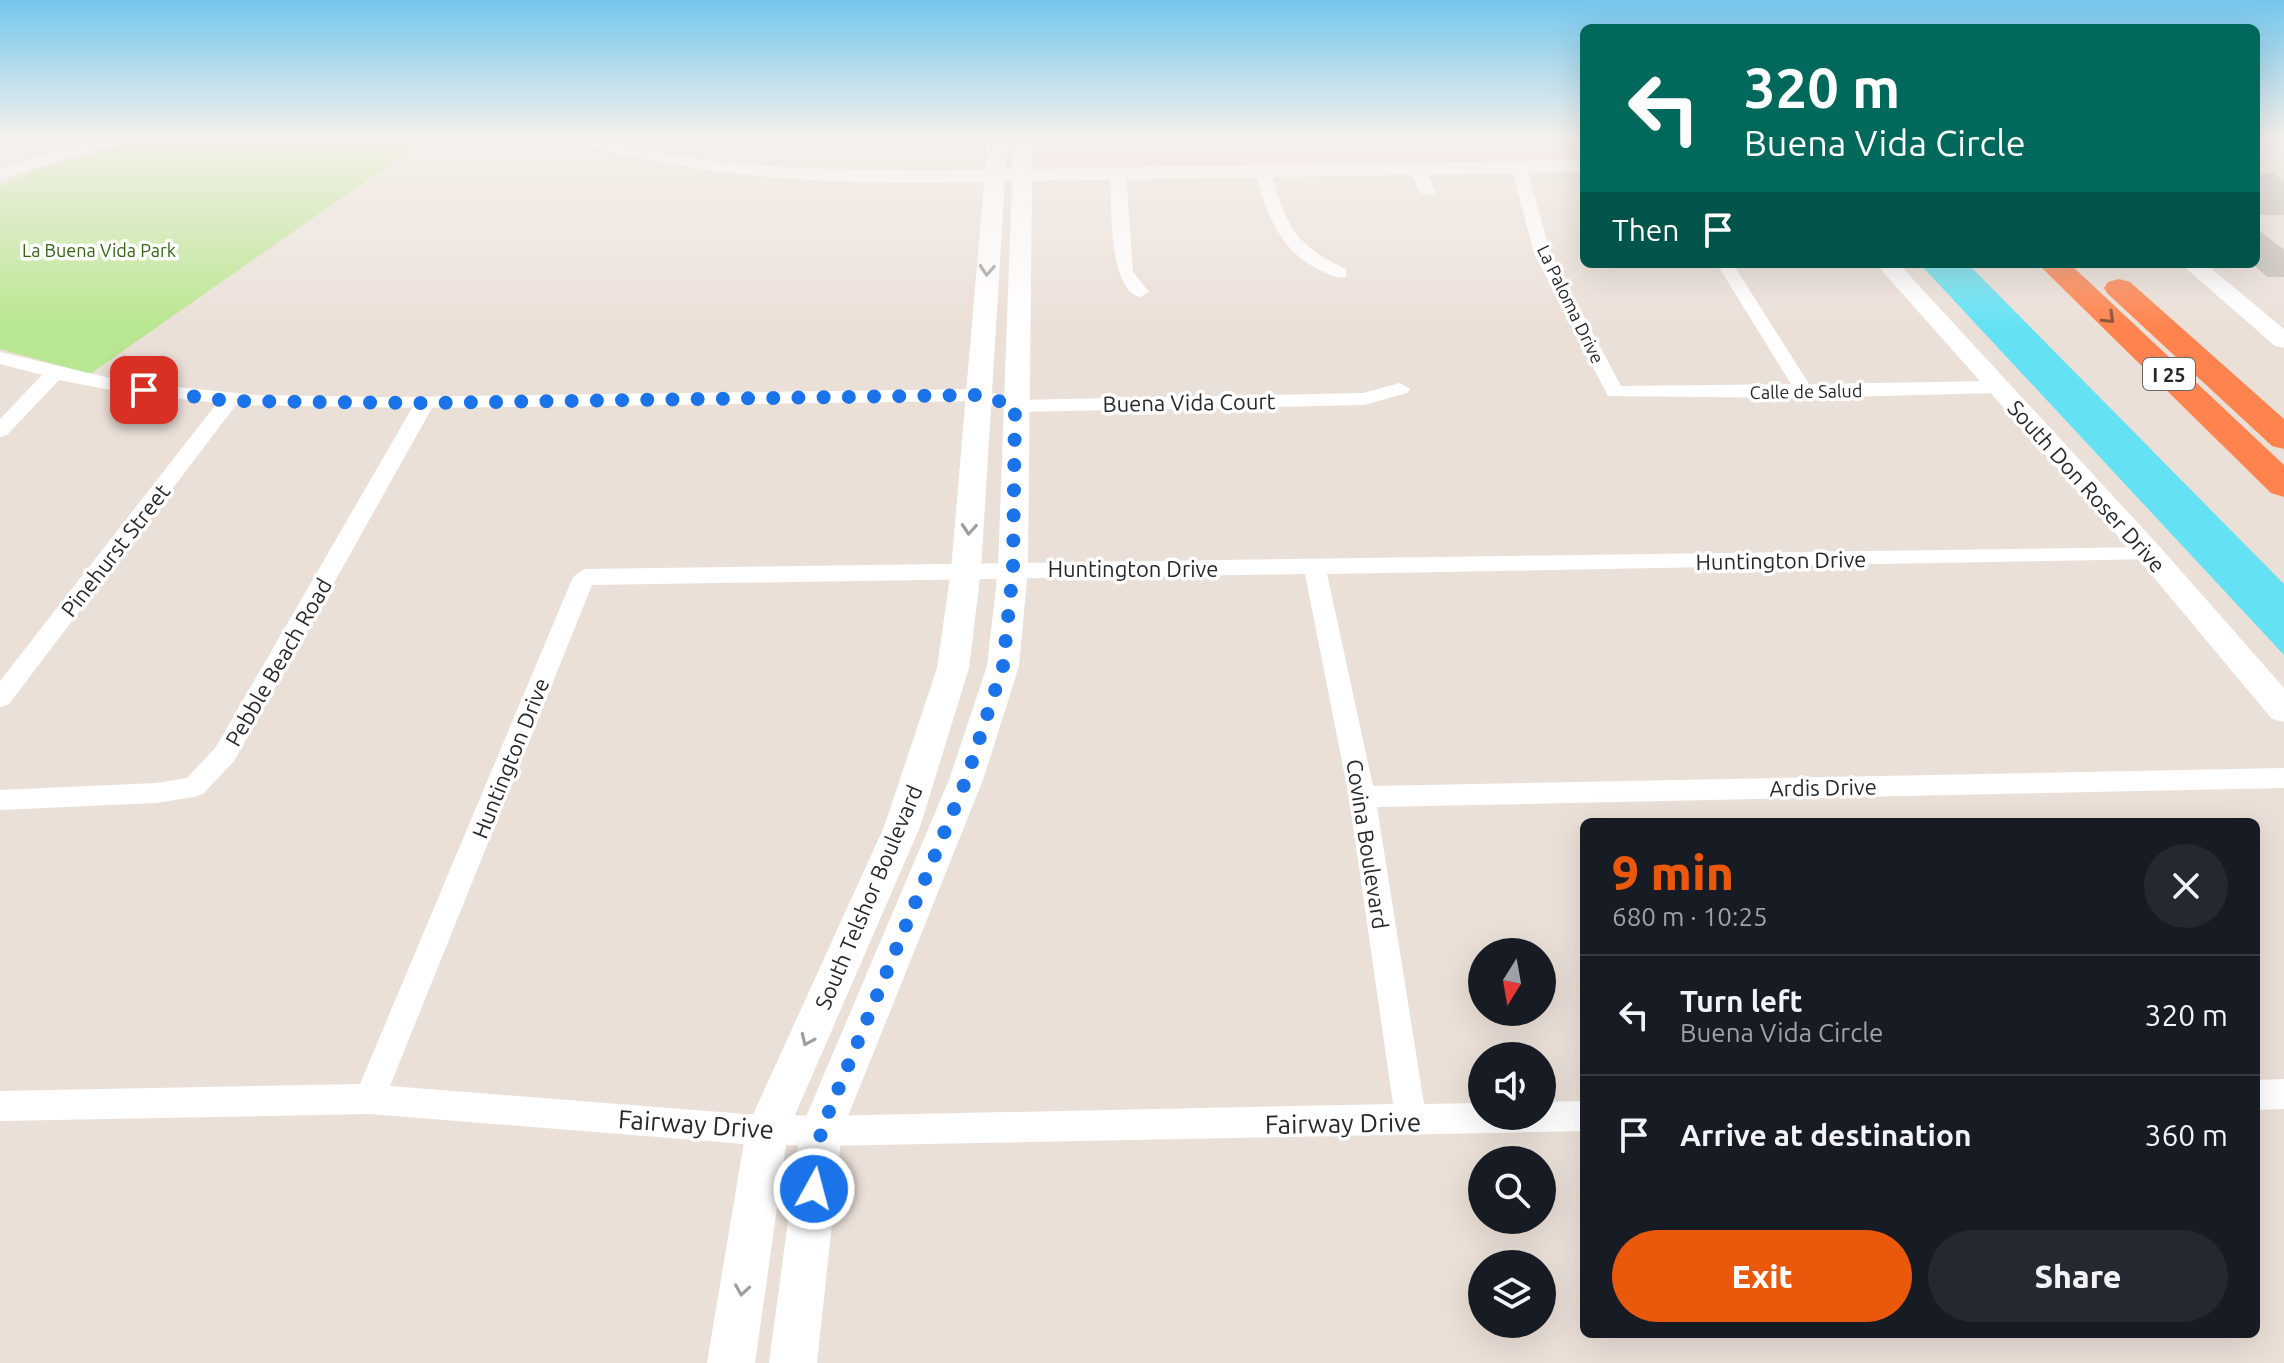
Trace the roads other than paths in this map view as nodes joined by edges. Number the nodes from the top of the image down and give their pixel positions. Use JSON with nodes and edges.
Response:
{"nodes":[{"id":1,"x":1004,"y":200,"type":"edge"},
{"id":2,"x":1008,"y":200,"type":"edge"},
{"id":3,"x":1120,"y":200,"type":"edge"},
{"id":4,"x":1272,"y":200,"type":"edge"},
{"id":5,"x":1528,"y":200,"type":"edge"},
{"id":6,"x":1728,"y":268,"type":"edge"},
{"id":7,"x":1891,"y":268,"type":"edge"},
{"id":8,"x":2057,"y":268,"type":"edge"},
{"id":9,"x":2096,"y":268,"type":"edge"},
{"id":10,"x":2129,"y":268,"type":"edge"},
{"id":11,"x":2197,"y":268,"type":"edge"},
{"id":12,"x":1340,"y":273,"type":"dead end"},
{"id":13,"x":1140,"y":292,"type":"dead end"},
{"id":14,"x":2284,"y":341,"type":"edge"},
{"id":15,"x":0,"y":358,"type":"edge"},
{"id":16,"x":53,"y":375,"type":"junction"},
{"id":17,"x":1997,"y":387,"type":"junction"},
{"id":18,"x":1400,"y":389,"type":"dead end"},
{"id":19,"x":1615,"y":392,"type":"joint"},
{"id":20,"x":1805,"y":392,"type":"junction"},
{"id":21,"x":979,"y":395,"type":"junction"},
{"id":22,"x":229,"y":401,"type":"junction"},
{"id":23,"x":425,"y":403,"type":"junction"},
{"id":24,"x":1015,"y":406,"type":"junction"},
{"id":25,"x":2284,"y":418,"type":"edge"},
{"id":26,"x":0,"y":431,"type":"edge"},
{"id":27,"x":2284,"y":438,"type":"edge"},
{"id":28,"x":2284,"y":485,"type":"edge"},
{"id":29,"x":2150,"y":554,"type":"junction"},
{"id":30,"x":1315,"y":567,"type":"junction"},
{"id":31,"x":1013,"y":569,"type":"junction"},
{"id":32,"x":966,"y":570,"type":"junction"},
{"id":33,"x":0,"y":698,"type":"edge"},
{"id":34,"x":2284,"y":710,"type":"edge"},
{"id":35,"x":2284,"y":778,"type":"edge"},
{"id":36,"x":1362,"y":797,"type":"junction"},
{"id":37,"x":0,"y":800,"type":"edge"},
{"id":38,"x":2284,"y":1094,"type":"edge"},
{"id":39,"x":2260,"y":1095,"type":"edge"},
{"id":40,"x":369,"y":1099,"type":"junction"},
{"id":41,"x":0,"y":1106,"type":"edge"},
{"id":42,"x":1580,"y":1116,"type":"edge"},
{"id":43,"x":1411,"y":1122,"type":"junction"},
{"id":44,"x":767,"y":1130,"type":"junction"},
{"id":45,"x":821,"y":1131,"type":"junction"},
{"id":46,"x":731,"y":1363,"type":"edge"},
{"id":47,"x":793,"y":1363,"type":"edge"}],
"edges":[{"from":1,"to":21,"type":"main road","name":"South Telshor Boulevard","one_way":true},
{"from":2,"to":24,"type":"main road","name":"South Telshor Boulevard"},
{"from":3,"to":13,"type":"street"},
{"from":4,"to":12,"type":"street"},
{"from":5,"to":19,"type":"street","name":"La Paloma Drive"},
{"from":6,"to":20,"type":"street"},
{"from":7,"to":17,"type":"main road","name":"South Don Roser Drive"},
{"from":8,"to":28,"type":"highway","number":"I 25","one_way":true},
{"from":9,"to":27,"type":"highway","number":"I 25"},
{"from":10,"to":25,"type":"highway"},
{"from":11,"to":14,"type":"main road"},
{"from":15,"to":16,"type":"street","name":"Buena Vida Court"},
{"from":16,"to":22,"type":"street","name":"Buena Vida Court"},
{"from":16,"to":26,"type":"street"},
{"from":17,"to":20,"type":"street","name":"Calle de Salud"},
{"from":17,"to":29,"type":"main road","name":"South Don Roser Drive"},
{"from":18,"to":24,"type":"street","name":"Buena Vida Court"},
{"from":19,"to":20,"type":"street","name":"Calle de Salud"},
{"from":21,"to":23,"type":"street","name":"Buena Vida Court"},
{"from":21,"to":24,"type":"street","name":"Buena Vida Court"},
{"from":21,"to":32,"type":"main road","name":"South Telshor Boulevard","one_way":true},
{"from":22,"to":23,"type":"street","name":"Buena Vida Court"},
{"from":22,"to":33,"type":"street","name":"Pinehurst Street"},
{"from":23,"to":37,"type":"street","name":"Pebble Beach Road"},
{"from":24,"to":31,"type":"main road","name":"South Telshor Boulevard"},
{"from":29,"to":30,"type":"street","name":"Huntington Drive"},
{"from":29,"to":34,"type":"main road","name":"South Don Roser Drive"},
{"from":30,"to":31,"type":"street","name":"Huntington Drive"},
{"from":30,"to":36,"type":"street","name":"Covina Boulevard"},
{"from":31,"to":32,"type":"street","name":"Huntington Drive"},
{"from":31,"to":45,"type":"main road","name":"South Telshor Boulevard"},
{"from":32,"to":40,"type":"street","name":"Huntington Drive"},
{"from":32,"to":44,"type":"main road","name":"South Telshor Boulevard","one_way":true},
{"from":35,"to":36,"type":"street","name":"Ardis Drive"},
{"from":36,"to":43,"type":"street","name":"Covina Boulevard"},
{"from":38,"to":39,"type":"street"},
{"from":40,"to":41,"type":"street","name":"Fairway Drive"},
{"from":40,"to":44,"type":"street","name":"Fairway Drive"},
{"from":42,"to":43,"type":"street","name":"Fairway Drive"},
{"from":43,"to":45,"type":"street","name":"Fairway Drive"},
{"from":44,"to":45,"type":"street","name":"Fairway Drive"},
{"from":44,"to":46,"type":"main road","name":"South Telshor Boulevard","one_way":true},
{"from":45,"to":47,"type":"main road","name":"South Telshor Boulevard"}]}
